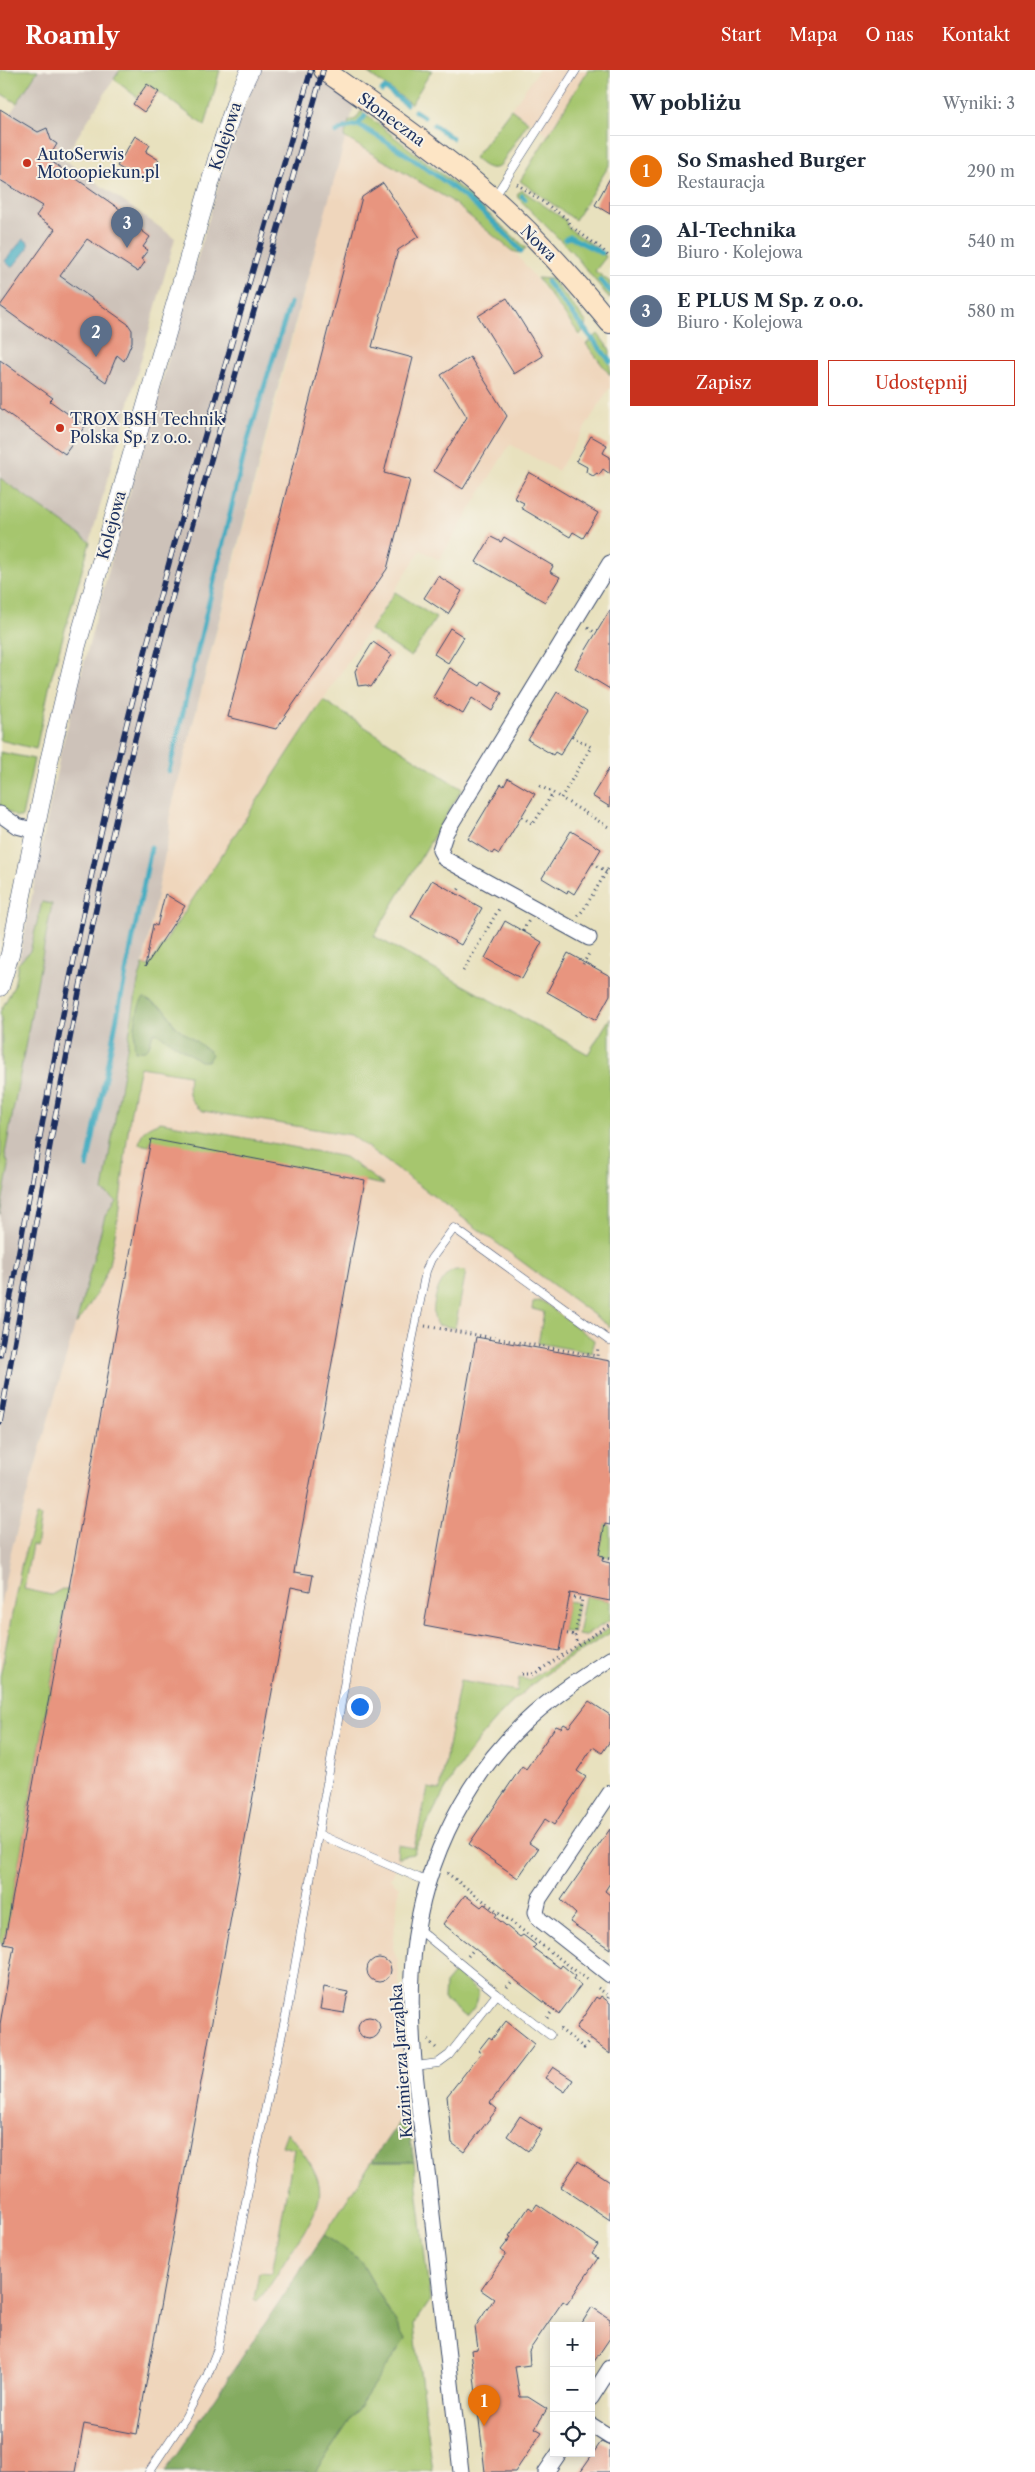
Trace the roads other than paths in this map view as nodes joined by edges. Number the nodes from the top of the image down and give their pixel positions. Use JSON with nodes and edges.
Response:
{"nodes":[{"id":1,"x":250,"y":70,"type":"edge"},
{"id":2,"x":324,"y":70,"type":"edge"},
{"id":3,"x":576,"y":70,"type":"edge"},
{"id":4,"x":460,"y":170,"type":"joint"},
{"id":5,"x":494,"y":198,"type":"junction"},
{"id":6,"x":610,"y":323,"type":"edge"},
{"id":7,"x":610,"y":563,"type":"edge"},
{"id":8,"x":0,"y":814,"type":"edge"},
{"id":9,"x":36,"y":831,"type":"junction"},
{"id":10,"x":589,"y":938,"type":"dead end"},
{"id":11,"x":0,"y":987,"type":"edge"},
{"id":12,"x":610,"y":1341,"type":"edge"},
{"id":13,"x":610,"y":1659,"type":"edge"},
{"id":14,"x":610,"y":1793,"type":"edge"},
{"id":15,"x":318,"y":1834,"type":"junction"},
{"id":16,"x":428,"y":1882,"type":"junction"},
{"id":17,"x":417,"y":1928,"type":"junction"},
{"id":18,"x":610,"y":1975,"type":"edge"},
{"id":19,"x":497,"y":1994,"type":"junction"},
{"id":20,"x":550,"y":2035,"type":"dead end"},
{"id":21,"x":416,"y":2066,"type":"junction"},
{"id":22,"x":610,"y":2368,"type":"edge"},
{"id":23,"x":595,"y":2392,"type":"edge"},
{"id":24,"x":595,"y":2428,"type":"edge"},
{"id":25,"x":610,"y":2437,"type":"edge"},
{"id":26,"x":556,"y":2457,"type":"edge"},
{"id":27,"x":149,"y":2472,"type":"edge"},
{"id":28,"x":461,"y":2472,"type":"edge"},
{"id":29,"x":546,"y":2472,"type":"edge"}],
"edges":[{"from":1,"to":9,"type":"street","name":"Kolejowa"},
{"from":2,"to":4,"type":"main road","name":"Słoneczna"},
{"from":3,"to":5,"type":"lane"},
{"from":4,"to":5,"type":"main road","name":"Nowa"},
{"from":5,"to":6,"type":"main road","name":"Nowa"},
{"from":7,"to":10,"type":"street"},
{"from":8,"to":9,"type":"street"},
{"from":9,"to":11,"type":"street","name":"Kolejowa"},
{"from":12,"to":15,"type":"lane"},
{"from":13,"to":16,"type":"street","name":"Kazimierza Jarząbka"},
{"from":14,"to":18,"type":"street"},
{"from":15,"to":16,"type":"lane"},
{"from":15,"to":27,"type":"lane"},
{"from":16,"to":17,"type":"street","name":"Kazimierza Jarząbka"},
{"from":17,"to":19,"type":"lane"},
{"from":17,"to":21,"type":"street","name":"Kazimierza Jarząbka"},
{"from":19,"to":20,"type":"lane"},
{"from":19,"to":21,"type":"lane"},
{"from":21,"to":28,"type":"street","name":"Kazimierza Jarząbka"},
{"from":22,"to":23,"type":"street"},
{"from":24,"to":25,"type":"street"},
{"from":26,"to":29,"type":"street"}]}
